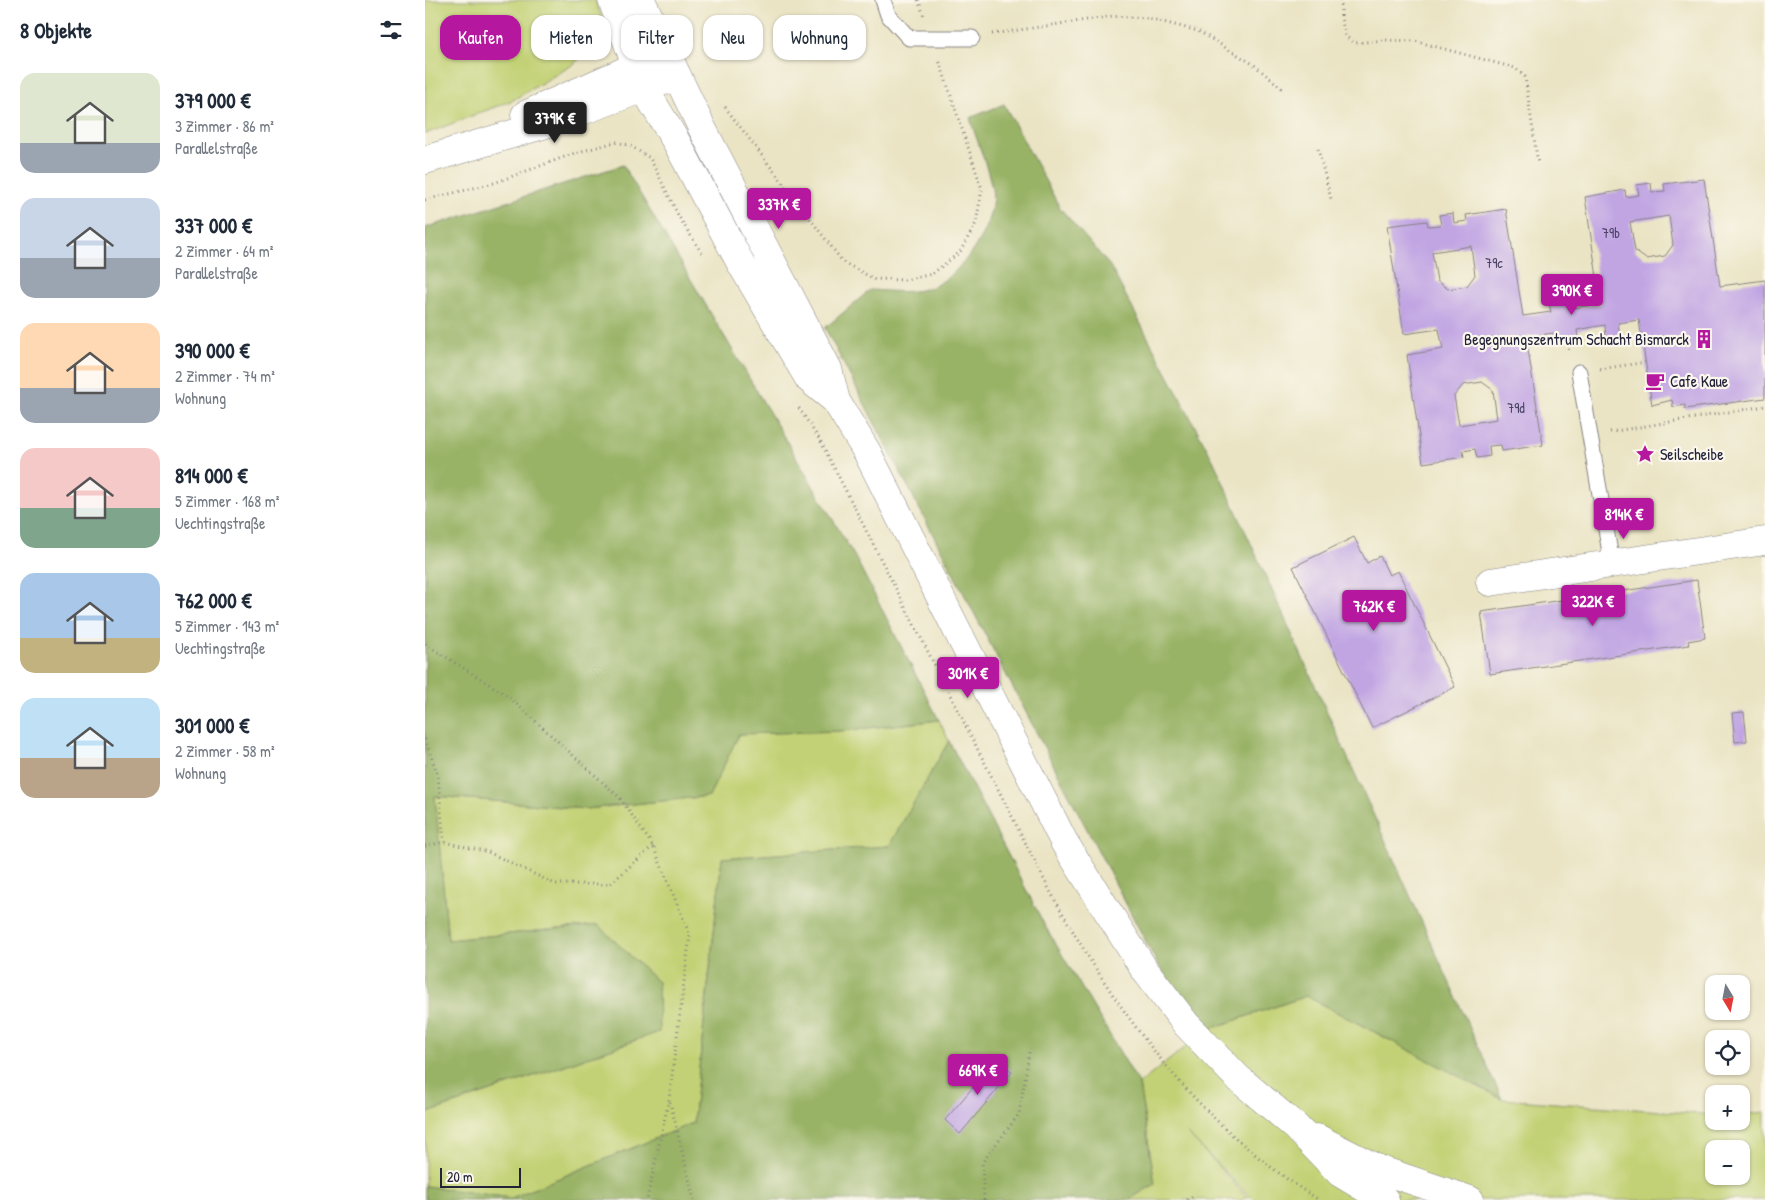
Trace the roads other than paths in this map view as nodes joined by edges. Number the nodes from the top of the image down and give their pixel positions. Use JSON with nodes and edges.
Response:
{"nodes":[{"id":1,"x":612,"y":0,"type":"edge"},
{"id":2,"x":641,"y":0,"type":"edge"},
{"id":3,"x":883,"y":0,"type":"edge"},
{"id":4,"x":972,"y":38,"type":"road end"},
{"id":5,"x":671,"y":64,"type":"junction"},
{"id":6,"x":641,"y":78,"type":"junction"},
{"id":7,"x":437,"y":156,"type":"edge"},
{"id":8,"x":1579,"y":372,"type":"road end"},
{"id":9,"x":836,"y":401,"type":"junction"},
{"id":10,"x":1765,"y":541,"type":"edge"},
{"id":11,"x":1612,"y":564,"type":"junction"},
{"id":12,"x":1490,"y":582,"type":"dead end"},
{"id":13,"x":1296,"y":1127,"type":"junction"},
{"id":14,"x":1385,"y":1200,"type":"edge"},
{"id":15,"x":1470,"y":1200,"type":"edge"}],
"edges":[{"from":1,"to":6,"type":"main road"},
{"from":2,"to":5,"type":"main road"},
{"from":3,"to":4,"type":"lane"},
{"from":5,"to":6,"type":"main road"},
{"from":5,"to":9,"type":"main road"},
{"from":6,"to":7,"type":"main road"},
{"from":6,"to":9,"type":"main road"},
{"from":8,"to":11,"type":"lane"},
{"from":9,"to":13,"type":"main road"},
{"from":10,"to":11,"type":"main road"},
{"from":11,"to":12,"type":"main road"},
{"from":13,"to":14,"type":"main road"},
{"from":13,"to":15,"type":"main road"}]}
